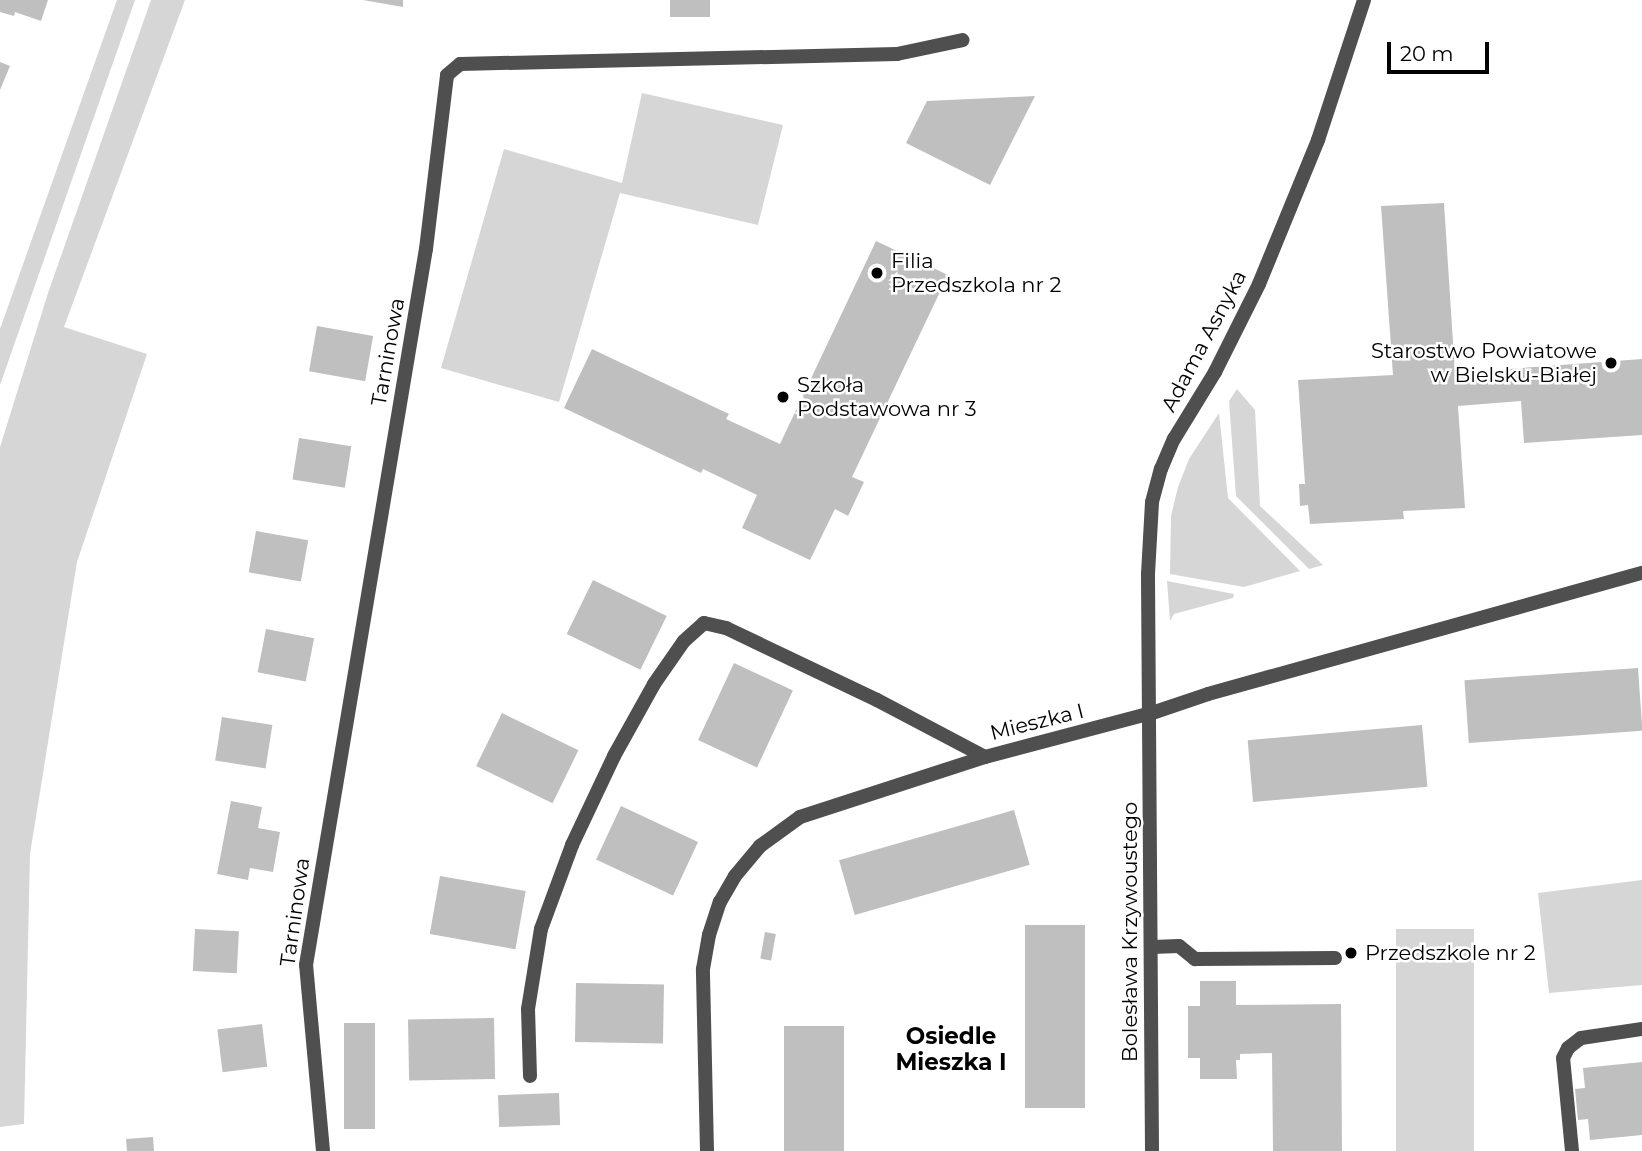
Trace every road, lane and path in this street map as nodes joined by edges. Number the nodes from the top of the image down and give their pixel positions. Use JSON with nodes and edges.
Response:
{"nodes":[{"id":1,"x":1364,"y":0,"type":"edge"},
{"id":2,"x":963,"y":40,"type":"dead end"},
{"id":3,"x":1642,"y":573,"type":"edge"},
{"id":4,"x":1152,"y":713,"type":"junction"},
{"id":5,"x":985,"y":757,"type":"junction"},
{"id":6,"x":1152,"y":947,"type":"junction"},
{"id":7,"x":1335,"y":958,"type":"dead end"},
{"id":8,"x":1642,"y":1029,"type":"edge"},
{"id":9,"x":530,"y":1076,"type":"dead end"},
{"id":10,"x":323,"y":1151,"type":"edge"},
{"id":11,"x":707,"y":1151,"type":"edge"},
{"id":12,"x":1152,"y":1151,"type":"edge"},
{"id":13,"x":1572,"y":1151,"type":"edge"}],
"edges":[{"from":1,"to":4,"type":"street","name":"Adama Asnyka"},
{"from":2,"to":10,"type":"street","name":"Tarninowa"},
{"from":3,"to":4,"type":"street","name":"Mieszka I"},
{"from":4,"to":5,"type":"street","name":"Mieszka I"},
{"from":4,"to":6,"type":"street","name":"Bolesława Krzywoustego"},
{"from":5,"to":9,"type":"street"},
{"from":5,"to":11,"type":"street","name":"Mieszka I"},
{"from":6,"to":7,"type":"street"},
{"from":6,"to":12,"type":"street","name":"Bolesława Krzywoustego"},
{"from":8,"to":13,"type":"street"}]}
